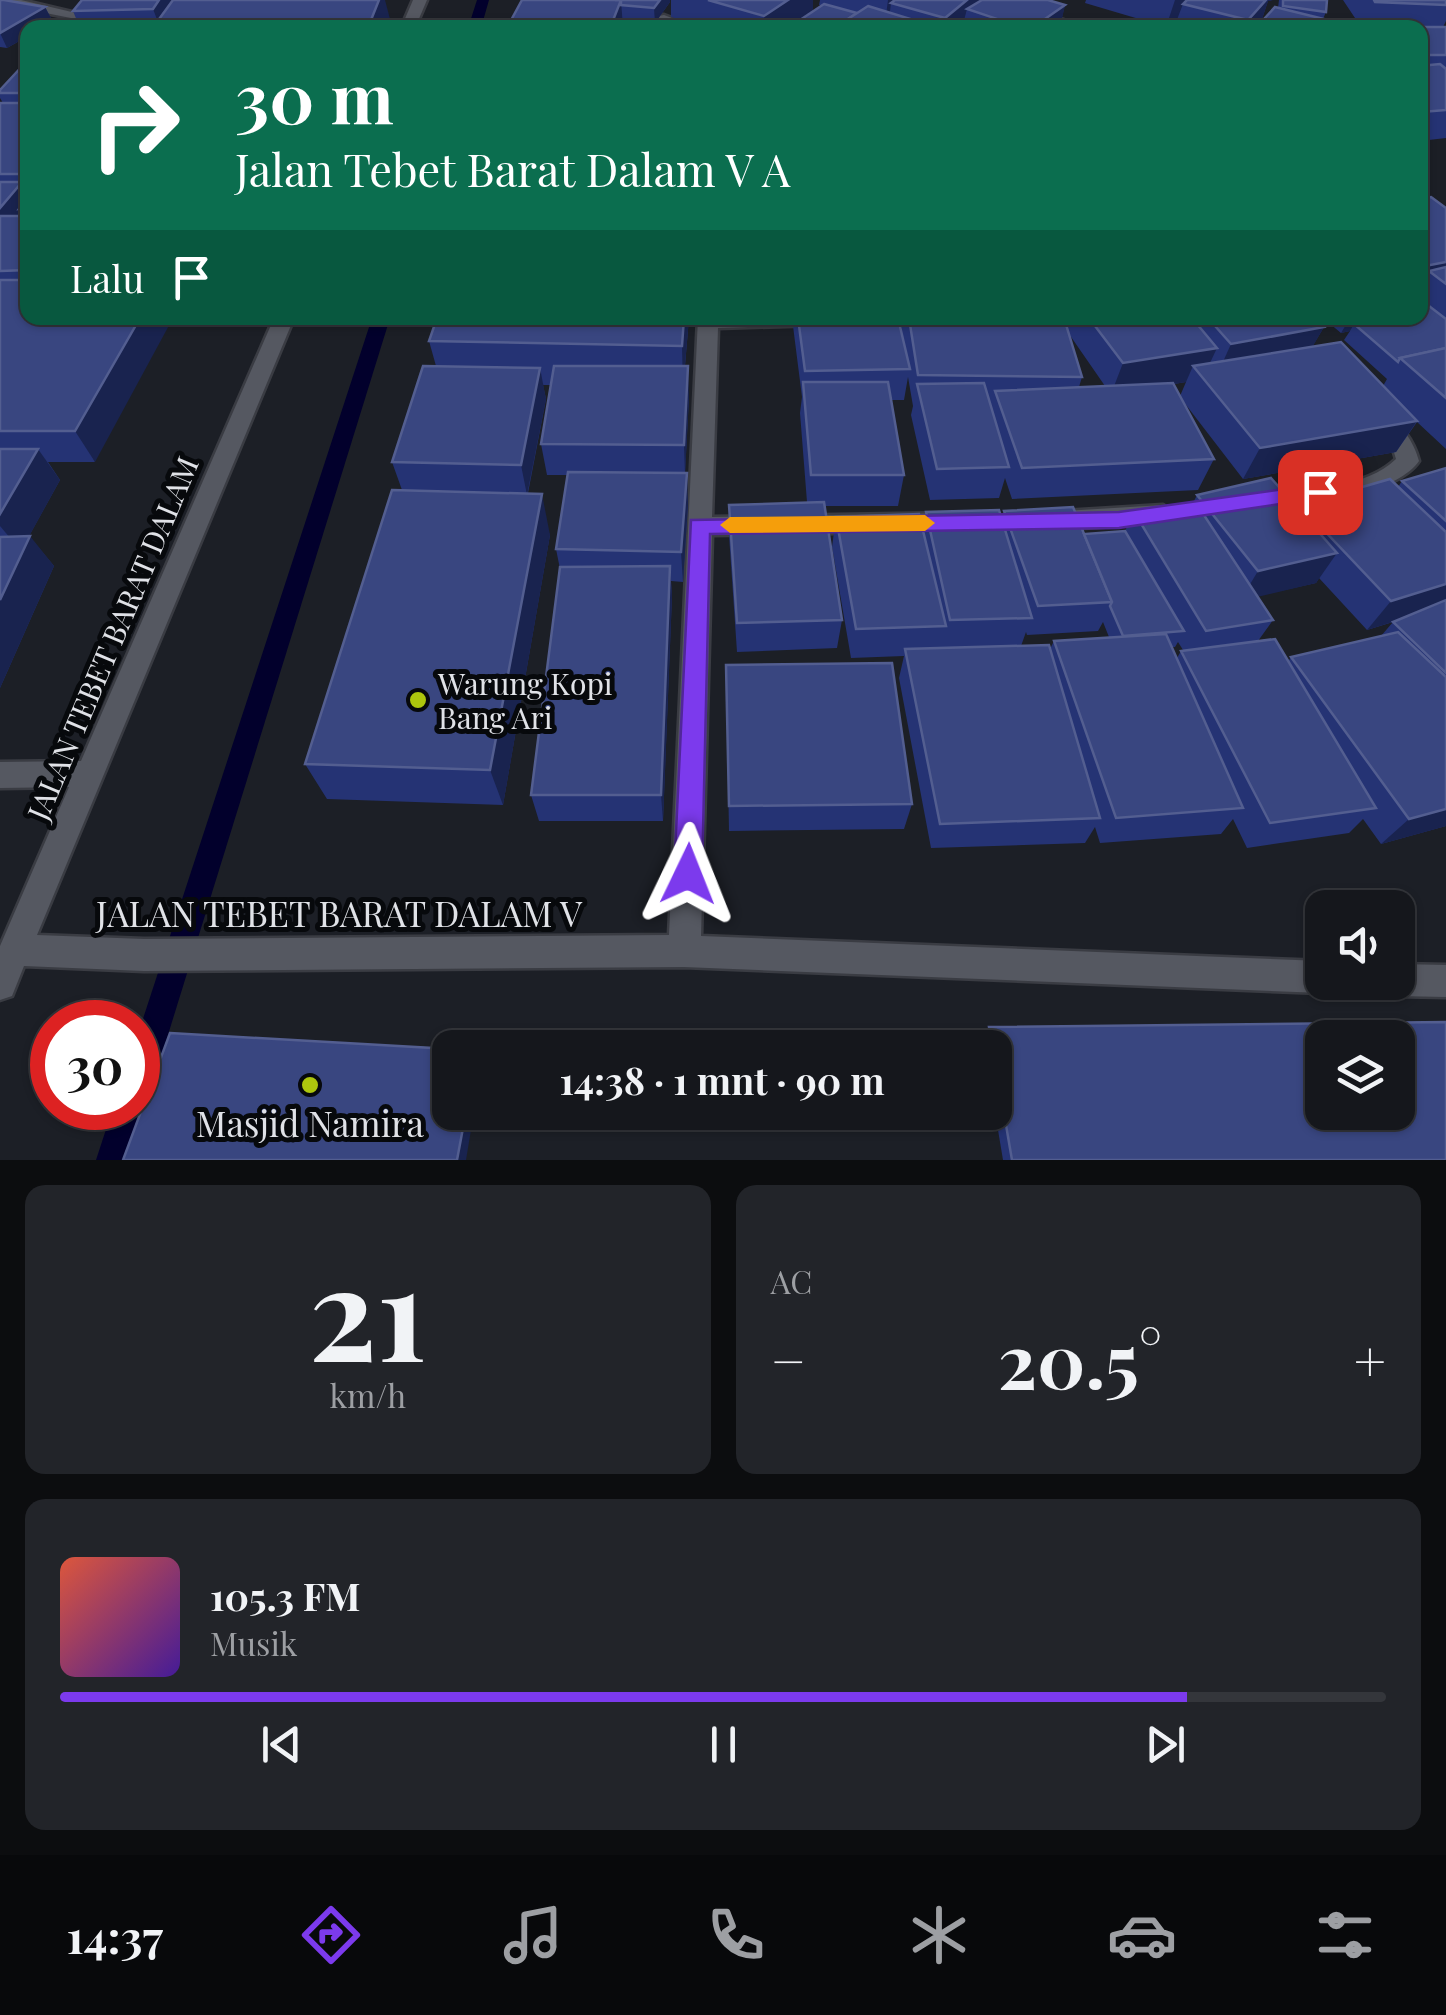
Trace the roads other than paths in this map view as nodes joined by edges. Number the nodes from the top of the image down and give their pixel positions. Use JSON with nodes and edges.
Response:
{"nodes":[{"id":1,"x":0,"y":0,"type":"edge"},
{"id":2,"x":988,"y":0,"type":"edge"},
{"id":3,"x":87,"y":18,"type":"edge"},
{"id":4,"x":1055,"y":20,"type":"edge"},
{"id":5,"x":281,"y":325,"type":"edge"},
{"id":6,"x":708,"y":325,"type":"edge"},
{"id":7,"x":1358,"y":398,"type":"edge"},
{"id":8,"x":1229,"y":505,"type":"edge"},
{"id":9,"x":1192,"y":510,"type":"edge"},
{"id":10,"x":986,"y":522,"type":"edge"},
{"id":11,"x":1024,"y":522,"type":"edge"},
{"id":12,"x":699,"y":526,"type":"junction"},
{"id":13,"x":0,"y":774,"type":"edge"},
{"id":14,"x":89,"y":774,"type":"junction"},
{"id":15,"x":14,"y":950,"type":"junction"},
{"id":16,"x":684,"y":950,"type":"junction"},
{"id":17,"x":1305,"y":976,"type":"edge"},
{"id":18,"x":1415,"y":981,"type":"edge"},
{"id":19,"x":1446,"y":982,"type":"edge"},
{"id":20,"x":0,"y":984,"type":"edge"}],
"edges":[{"from":1,"to":3,"type":"street"},
{"from":2,"to":4,"type":"street"},
{"from":5,"to":14,"type":"street","name":"JALAN TEBET BARAT DALAM"},
{"from":6,"to":12,"type":"street"},
{"from":7,"to":8,"type":"street"},
{"from":9,"to":11,"type":"street"},
{"from":10,"to":12,"type":"street"},
{"from":12,"to":16,"type":"street"},
{"from":13,"to":14,"type":"street"},
{"from":14,"to":15,"type":"street","name":"JALAN TEBET BARAT DALAM"},
{"from":15,"to":16,"type":"street","name":"JALAN TEBET BARAT DALAM V"},
{"from":15,"to":20,"type":"street","name":"JALAN TEBET BARAT DALAM"},
{"from":16,"to":17,"type":"street","name":"JALAN TEBET BARAT DALAM V"},
{"from":18,"to":19,"type":"street"}]}
